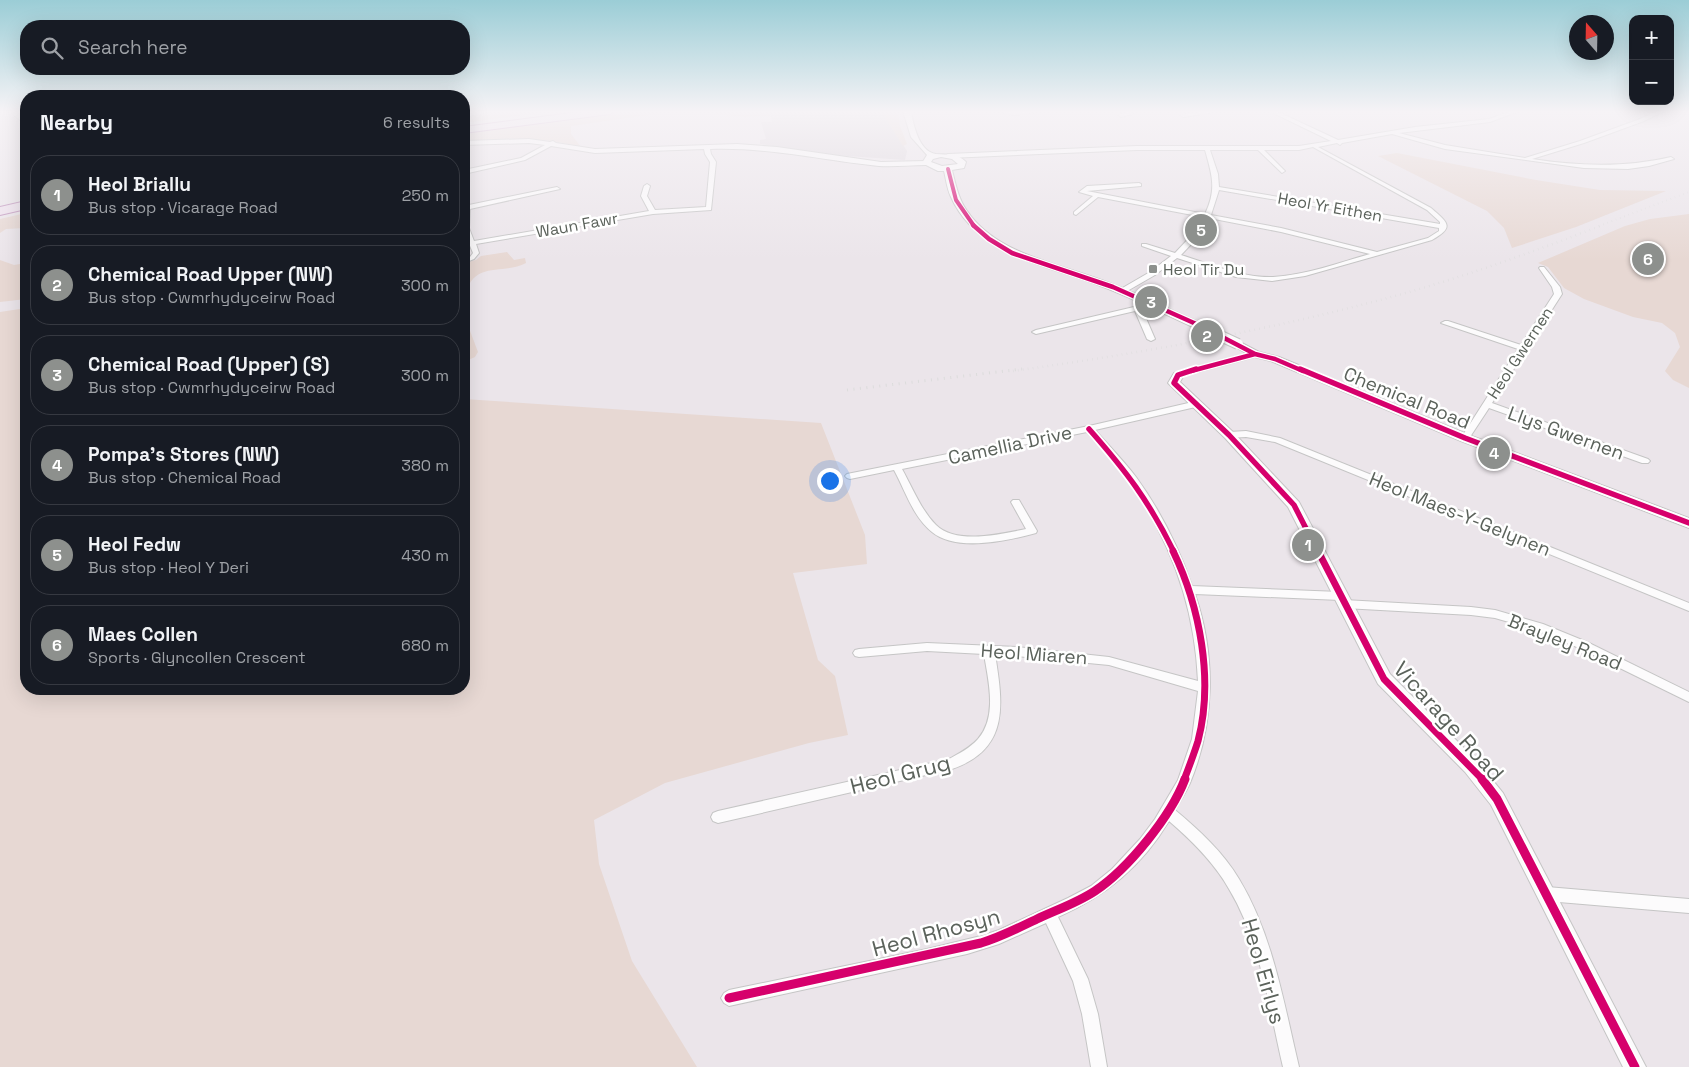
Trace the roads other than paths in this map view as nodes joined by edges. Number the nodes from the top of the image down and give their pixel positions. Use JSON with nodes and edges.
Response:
{"nodes":[{"id":1,"x":516,"y":161,"type":"edge"},
{"id":2,"x":712,"y":161,"type":"edge"},
{"id":3,"x":858,"y":161,"type":"edge"},
{"id":4,"x":959,"y":161,"type":"edge"},
{"id":5,"x":1210,"y":161,"type":"edge"},
{"id":6,"x":1272,"y":161,"type":"edge"},
{"id":7,"x":1340,"y":161,"type":"edge"},
{"id":8,"x":1533,"y":161,"type":"edge"},
{"id":9,"x":1664,"y":161,"type":"edge"},
{"id":10,"x":962,"y":162,"type":"joint"},
{"id":11,"x":926,"y":163,"type":"joint"},
{"id":12,"x":948,"y":169,"type":"junction"},
{"id":13,"x":470,"y":171,"type":"edge"},
{"id":14,"x":1282,"y":171,"type":"dead end"},
{"id":15,"x":647,"y":186,"type":"dead end"},
{"id":16,"x":1139,"y":186,"type":"dead end"},
{"id":17,"x":1217,"y":188,"type":"junction"},
{"id":18,"x":558,"y":189,"type":"dead end"},
{"id":19,"x":1096,"y":196,"type":"junction"},
{"id":20,"x":20,"y":206,"type":"edge"},
{"id":21,"x":470,"y":207,"type":"edge"},
{"id":22,"x":0,"y":211,"type":"edge"},
{"id":23,"x":20,"y":211,"type":"edge"},
{"id":24,"x":653,"y":212,"type":"junction"},
{"id":25,"x":1076,"y":213,"type":"dead end"},
{"id":26,"x":0,"y":215,"type":"edge"},
{"id":27,"x":1208,"y":216,"type":"junction"},
{"id":28,"x":1444,"y":227,"type":"junction"},
{"id":29,"x":470,"y":238,"type":"edge"},
{"id":30,"x":472,"y":243,"type":"junction"},
{"id":31,"x":1144,"y":245,"type":"dead end"},
{"id":32,"x":1376,"y":254,"type":"junction"},
{"id":33,"x":1176,"y":257,"type":"junction"},
{"id":34,"x":470,"y":258,"type":"edge"},
{"id":35,"x":1542,"y":268,"type":"dead end"},
{"id":36,"x":1122,"y":292,"type":"junction"},
{"id":37,"x":1151,"y":304,"type":"junction"},
{"id":38,"x":1138,"y":308,"type":"junction"},
{"id":39,"x":1445,"y":323,"type":"dead end"},
{"id":40,"x":1199,"y":326,"type":"joint"},
{"id":41,"x":1036,"y":332,"type":"dead end"},
{"id":42,"x":1151,"y":339,"type":"dead end"},
{"id":43,"x":1522,"y":348,"type":"junction"},
{"id":44,"x":1255,"y":354,"type":"junction"},
{"id":45,"x":1178,"y":375,"type":"joint"},
{"id":46,"x":1198,"y":404,"type":"junction"},
{"id":47,"x":1487,"y":404,"type":"junction"},
{"id":48,"x":1089,"y":429,"type":"junction"},
{"id":49,"x":1229,"y":435,"type":"junction"},
{"id":50,"x":1465,"y":438,"type":"junction"},
{"id":51,"x":1645,"y":461,"type":"dead end"},
{"id":52,"x":897,"y":468,"type":"junction"},
{"id":53,"x":850,"y":476,"type":"dead end"},
{"id":54,"x":1016,"y":502,"type":"dead end"},
{"id":55,"x":1689,"y":523,"type":"edge"},
{"id":56,"x":1188,"y":590,"type":"junction"},
{"id":57,"x":1342,"y":600,"type":"junction"},
{"id":58,"x":1689,"y":607,"type":"edge"},
{"id":59,"x":989,"y":650,"type":"junction"},
{"id":60,"x":859,"y":653,"type":"dead end"},
{"id":61,"x":1205,"y":688,"type":"junction"},
{"id":62,"x":1689,"y":697,"type":"edge"},
{"id":63,"x":1168,"y":812,"type":"junction"},
{"id":64,"x":718,"y":817,"type":"dead end"},
{"id":65,"x":1547,"y":894,"type":"junction"},
{"id":66,"x":1689,"y":906,"type":"edge"},
{"id":67,"x":1048,"y":914,"type":"junction"},
{"id":68,"x":729,"y":998,"type":"dead end"},
{"id":69,"x":1099,"y":1067,"type":"edge"},
{"id":70,"x":1291,"y":1067,"type":"edge"},
{"id":71,"x":1635,"y":1067,"type":"edge"}],
"edges":[{"from":1,"to":13,"type":"street"},
{"from":2,"to":24,"type":"street","name":"Waun Fawr"},
{"from":3,"to":11,"type":"street"},
{"from":4,"to":10,"type":"street"},
{"from":5,"to":17,"type":"street"},
{"from":6,"to":14,"type":"street"},
{"from":7,"to":28,"type":"street"},
{"from":8,"to":9,"type":"street"},
{"from":10,"to":12,"type":"street"},
{"from":11,"to":12,"type":"street"},
{"from":12,"to":36,"type":"street"},
{"from":15,"to":24,"type":"street"},
{"from":16,"to":19,"type":"street"},
{"from":17,"to":27,"type":"street"},
{"from":17,"to":28,"type":"street","name":"Heol Yr Eithen"},
{"from":18,"to":21,"type":"street"},
{"from":19,"to":25,"type":"street"},
{"from":19,"to":27,"type":"street"},
{"from":20,"to":22,"type":"highway"},
{"from":23,"to":26,"type":"highway"},
{"from":24,"to":30,"type":"street","name":"Waun Fawr"},
{"from":27,"to":32,"type":"street"},
{"from":27,"to":33,"type":"street"},
{"from":28,"to":32,"type":"street"},
{"from":29,"to":30,"type":"street"},
{"from":30,"to":34,"type":"street"},
{"from":31,"to":33,"type":"street"},
{"from":32,"to":33,"type":"street"},
{"from":33,"to":36,"type":"street"},
{"from":35,"to":43,"type":"street","name":"Heol Gwernen"},
{"from":36,"to":37,"type":"street"},
{"from":37,"to":38,"type":"street"},
{"from":37,"to":40,"type":"street"},
{"from":38,"to":41,"type":"street"},
{"from":38,"to":42,"type":"street"},
{"from":39,"to":43,"type":"street"},
{"from":40,"to":44,"type":"street","name":"Chemical Road","bridge":true},
{"from":43,"to":47,"type":"street","name":"Heol Gwernen"},
{"from":44,"to":45,"type":"street"},
{"from":44,"to":50,"type":"street","name":"Chemical Road"},
{"from":45,"to":46,"type":"street","name":"Vicarage Road"},
{"from":46,"to":48,"type":"street","name":"Camellia Drive"},
{"from":46,"to":49,"type":"street","name":"Vicarage Road"},
{"from":47,"to":50,"type":"street","name":"Heol Gwernen"},
{"from":47,"to":51,"type":"street","name":"Llys Gwernen"},
{"from":48,"to":52,"type":"street","name":"Camellia Drive"},
{"from":48,"to":56,"type":"street","name":"Heol Rhosyn"},
{"from":49,"to":57,"type":"street","name":"Vicarage Road"},
{"from":49,"to":58,"type":"street","name":"Heol Maes-Y-Gelynen"},
{"from":50,"to":55,"type":"street","name":"Chemical Road"},
{"from":52,"to":53,"type":"street","name":"Camellia Drive"},
{"from":52,"to":54,"type":"street"},
{"from":56,"to":57,"type":"street","name":"Brayley Road"},
{"from":56,"to":61,"type":"street","name":"Heol Rhosyn"},
{"from":57,"to":62,"type":"street","name":"Brayley Road"},
{"from":57,"to":65,"type":"street","name":"Vicarage Road"},
{"from":59,"to":60,"type":"street","name":"Heol Miaren"},
{"from":59,"to":61,"type":"street","name":"Heol Miaren"},
{"from":59,"to":64,"type":"street","name":"Heol Grug"},
{"from":61,"to":63,"type":"street","name":"Heol Rhosyn"},
{"from":63,"to":67,"type":"street","name":"Heol Rhosyn"},
{"from":63,"to":70,"type":"street","name":"Heol Eirlys"},
{"from":65,"to":66,"type":"street"},
{"from":65,"to":71,"type":"street","name":"Vicarage Road"},
{"from":67,"to":68,"type":"street","name":"Heol Rhosyn"},
{"from":67,"to":69,"type":"street"}]}
